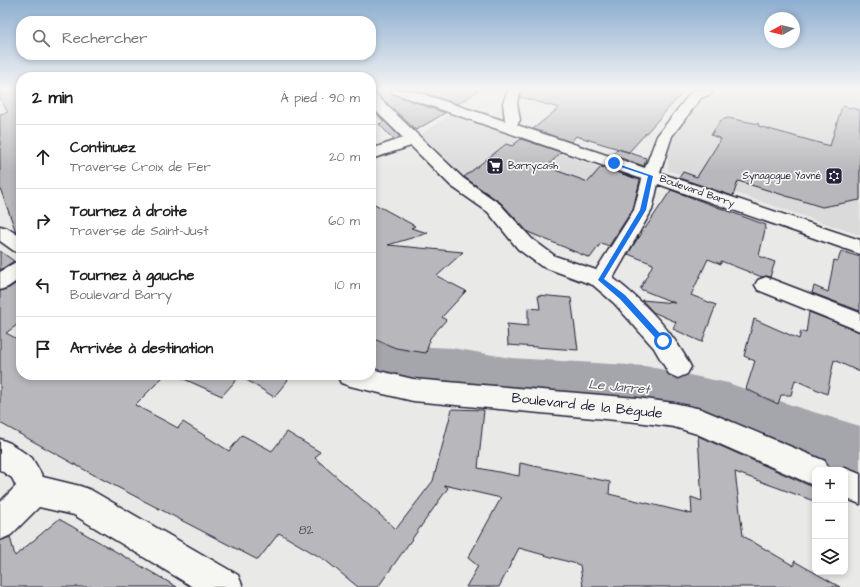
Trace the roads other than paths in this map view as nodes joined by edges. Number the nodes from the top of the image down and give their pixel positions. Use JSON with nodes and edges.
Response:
{"nodes":[{"id":1,"x":390,"y":117,"type":"edge"},
{"id":2,"x":479,"y":117,"type":"edge"},
{"id":3,"x":513,"y":117,"type":"edge"},
{"id":4,"x":679,"y":117,"type":"edge"},
{"id":5,"x":508,"y":127,"type":"junction"},
{"id":6,"x":412,"y":140,"type":"junction"},
{"id":7,"x":376,"y":152,"type":"edge"},
{"id":8,"x":650,"y":176,"type":"junction"},
{"id":9,"x":0,"y":232,"type":"edge"},
{"id":10,"x":16,"y":243,"type":"edge"},
{"id":11,"x":860,"y":247,"type":"edge"},
{"id":12,"x":16,"y":271,"type":"edge"},
{"id":13,"x":601,"y":280,"type":"junction"},
{"id":14,"x":0,"y":282,"type":"edge"},
{"id":15,"x":766,"y":285,"type":"dead end"},
{"id":16,"x":860,"y":322,"type":"edge"},
{"id":17,"x":678,"y":367,"type":"dead end"},
{"id":18,"x":371,"y":380,"type":"edge"},
{"id":19,"x":0,"y":453,"type":"edge"},
{"id":20,"x":812,"y":470,"type":"edge"},
{"id":21,"x":848,"y":484,"type":"edge"},
{"id":22,"x":860,"y":489,"type":"edge"},
{"id":23,"x":34,"y":490,"type":"junction"},
{"id":24,"x":0,"y":524,"type":"edge"},
{"id":25,"x":226,"y":587,"type":"edge"}],
"edges":[{"from":1,"to":6,"type":"street"},
{"from":2,"to":5,"type":"street","name":"Boulevard Barry"},
{"from":3,"to":5,"type":"street"},
{"from":4,"to":8,"type":"street"},
{"from":5,"to":8,"type":"street","name":"Boulevard Barry"},
{"from":6,"to":7,"type":"street"},
{"from":6,"to":13,"type":"street"},
{"from":8,"to":11,"type":"street","name":"Boulevard Barry"},
{"from":8,"to":13,"type":"street"},
{"from":9,"to":10,"type":"street"},
{"from":12,"to":14,"type":"street"},
{"from":13,"to":17,"type":"street"},
{"from":15,"to":16,"type":"street"},
{"from":18,"to":20,"type":"street","name":"Boulevard de la Bégude"},
{"from":19,"to":23,"type":"street"},
{"from":21,"to":22,"type":"street"},
{"from":23,"to":24,"type":"street"},
{"from":23,"to":25,"type":"street"}]}
